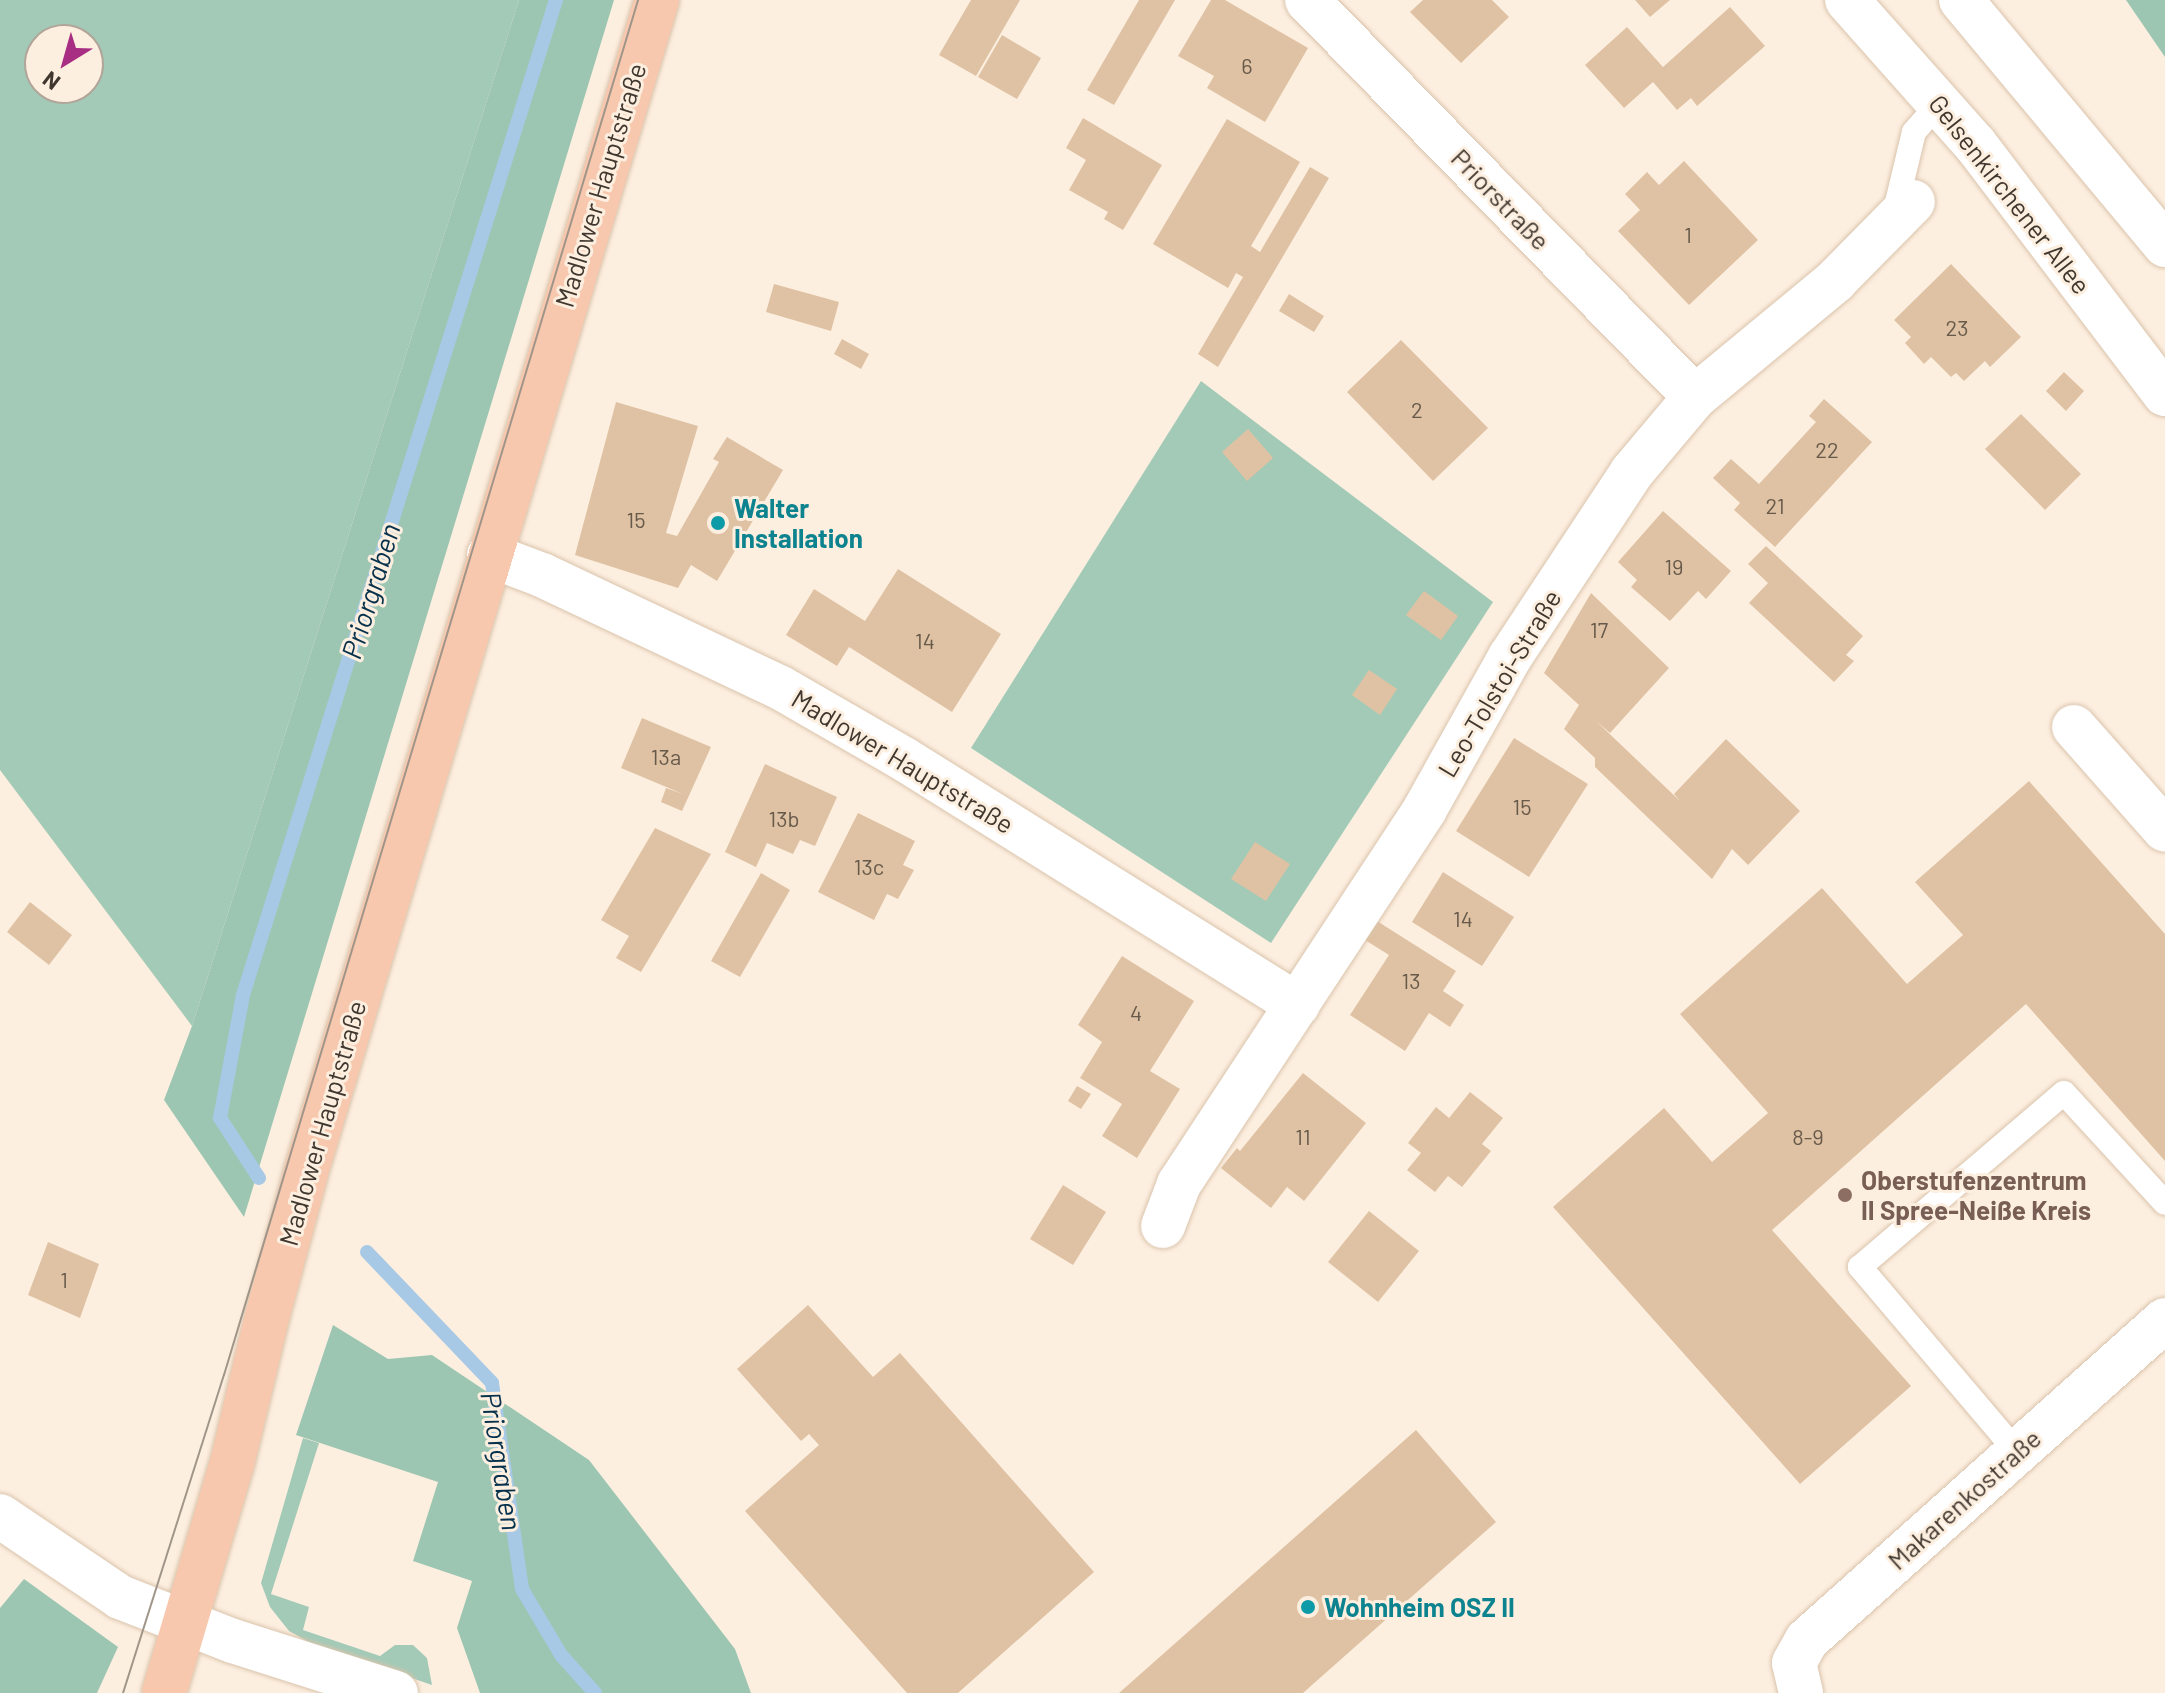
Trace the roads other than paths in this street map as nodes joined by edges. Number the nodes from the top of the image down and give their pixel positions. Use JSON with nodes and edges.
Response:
{"nodes":[{"id":1,"x":657,"y":0,"type":"edge"},
{"id":2,"x":1307,"y":0,"type":"edge"},
{"id":3,"x":1847,"y":0,"type":"edge"},
{"id":4,"x":1961,"y":0,"type":"edge"},
{"id":5,"x":1939,"y":103,"type":"junction"},
{"id":6,"x":1902,"y":214,"type":"joint"},
{"id":7,"x":2165,"y":245,"type":"edge"},
{"id":8,"x":2165,"y":394,"type":"edge"},
{"id":9,"x":1695,"y":397,"type":"junction"},
{"id":10,"x":489,"y":555,"type":"junction"},
{"id":11,"x":2074,"y":727,"type":"dead end"},
{"id":12,"x":2165,"y":830,"type":"edge"},
{"id":13,"x":1297,"y":1005,"type":"junction"},
{"id":14,"x":2165,"y":1203,"type":"edge"},
{"id":15,"x":1163,"y":1226,"type":"dead end"},
{"id":16,"x":2165,"y":1320,"type":"edge"},
{"id":17,"x":2017,"y":1452,"type":"junction"},
{"id":18,"x":0,"y":1516,"type":"edge"},
{"id":19,"x":186,"y":1624,"type":"junction"},
{"id":20,"x":164,"y":1693,"type":"edge"},
{"id":21,"x":396,"y":1693,"type":"edge"},
{"id":22,"x":1801,"y":1693,"type":"edge"}],
"edges":[{"from":1,"to":10,"type":"main road","name":"Madlower Hauptstraße"},
{"from":2,"to":9,"type":"street","name":"Priorstraße"},
{"from":3,"to":5,"type":"street","name":"Gelsenkirchener Allee"},
{"from":4,"to":7,"type":"street"},
{"from":5,"to":6,"type":"lane"},
{"from":5,"to":8,"type":"street","name":"Gelsenkirchener Allee"},
{"from":6,"to":9,"type":"street","name":"Leo-Tolstoi-Straße"},
{"from":9,"to":13,"type":"street","name":"Leo-Tolstoi-Straße"},
{"from":10,"to":13,"type":"street","name":"Madlower Hauptstraße"},
{"from":10,"to":19,"type":"main road","name":"Madlower Hauptstraße"},
{"from":11,"to":12,"type":"street"},
{"from":13,"to":15,"type":"street","name":"Leo-Tolstoi-Straße"},
{"from":14,"to":17,"type":"lane"},
{"from":16,"to":17,"type":"street","name":"Makarenkostraße"},
{"from":17,"to":22,"type":"street","name":"Makarenkostraße"},
{"from":18,"to":19,"type":"street"},
{"from":19,"to":20,"type":"main road","name":"Madlower Hauptstraße"},
{"from":19,"to":21,"type":"street"}]}
